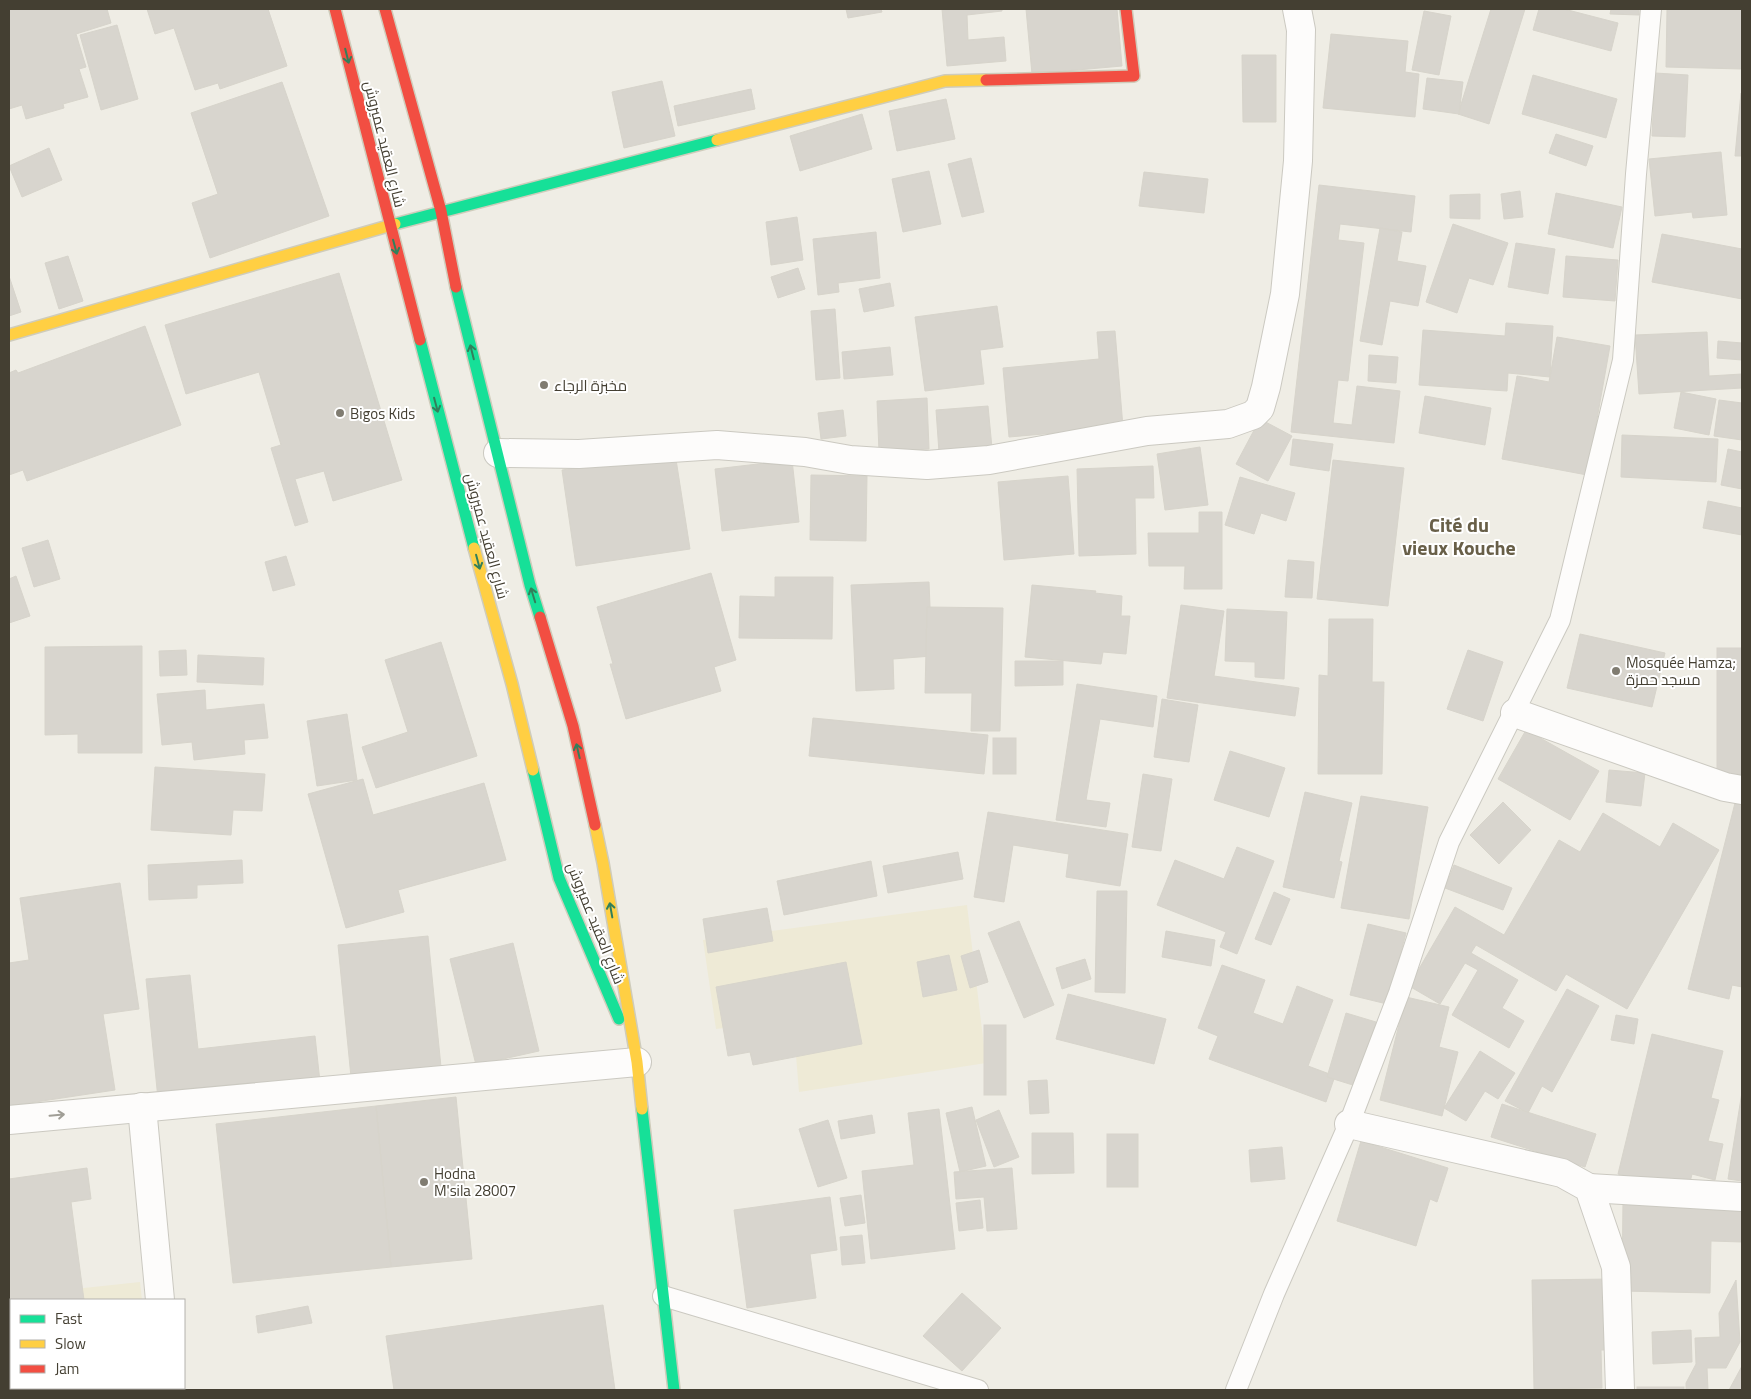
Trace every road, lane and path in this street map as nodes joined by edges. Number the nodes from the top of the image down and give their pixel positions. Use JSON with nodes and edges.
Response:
{"nodes":[{"id":1,"x":335,"y":9,"type":"edge"},
{"id":2,"x":385,"y":9,"type":"edge"},
{"id":3,"x":1126,"y":9,"type":"edge"},
{"id":4,"x":1297,"y":9,"type":"edge"},
{"id":5,"x":1651,"y":9,"type":"edge"},
{"id":6,"x":441,"y":211,"type":"junction"},
{"id":7,"x":390,"y":225,"type":"junction"},
{"id":8,"x":9,"y":335,"type":"edge"},
{"id":9,"x":498,"y":453,"type":"junction"},
{"id":10,"x":1514,"y":713,"type":"junction"},
{"id":11,"x":1742,"y":790,"type":"edge"},
{"id":12,"x":637,"y":1062,"type":"junction"},
{"id":13,"x":142,"y":1107,"type":"junction"},
{"id":14,"x":9,"y":1120,"type":"edge"},
{"id":15,"x":1349,"y":1124,"type":"junction"},
{"id":16,"x":1589,"y":1188,"type":"junction"},
{"id":17,"x":1742,"y":1197,"type":"edge"},
{"id":18,"x":663,"y":1296,"type":"junction"},
{"id":19,"x":160,"y":1299,"type":"edge"},
{"id":20,"x":674,"y":1390,"type":"edge"},
{"id":21,"x":978,"y":1390,"type":"edge"},
{"id":22,"x":1236,"y":1390,"type":"edge"},
{"id":23,"x":1620,"y":1390,"type":"edge"}],
"edges":[{"from":1,"to":7,"type":"main road","name":"شارع العقيد عميروش","one_way":true},
{"from":2,"to":6,"type":"main road","name":"شارع العقيد عميروش"},
{"from":3,"to":6,"type":"main road"},
{"from":4,"to":9,"type":"street"},
{"from":5,"to":10,"type":"lane"},
{"from":6,"to":7,"type":"main road"},
{"from":9,"to":6,"type":"main road","name":"شارع العقيد عميروش","one_way":true},
{"from":7,"to":8,"type":"main road"},
{"from":7,"to":12,"type":"main road","name":"شارع العقيد عميروش","one_way":true},
{"from":12,"to":9,"type":"main road","name":"شارع العقيد عميروش","one_way":true},
{"from":10,"to":11,"type":"street"},
{"from":10,"to":15,"type":"lane"},
{"from":12,"to":13,"type":"street"},
{"from":12,"to":18,"type":"main road","name":"شارع العقيد عميروش"},
{"from":14,"to":13,"type":"street","one_way":true},
{"from":13,"to":19,"type":"street"},
{"from":15,"to":16,"type":"street"},
{"from":15,"to":22,"type":"lane"},
{"from":16,"to":17,"type":"street"},
{"from":16,"to":23,"type":"street"},
{"from":18,"to":20,"type":"main road","name":"شارع العقيد عميروش"},
{"from":18,"to":21,"type":"lane"}]}
